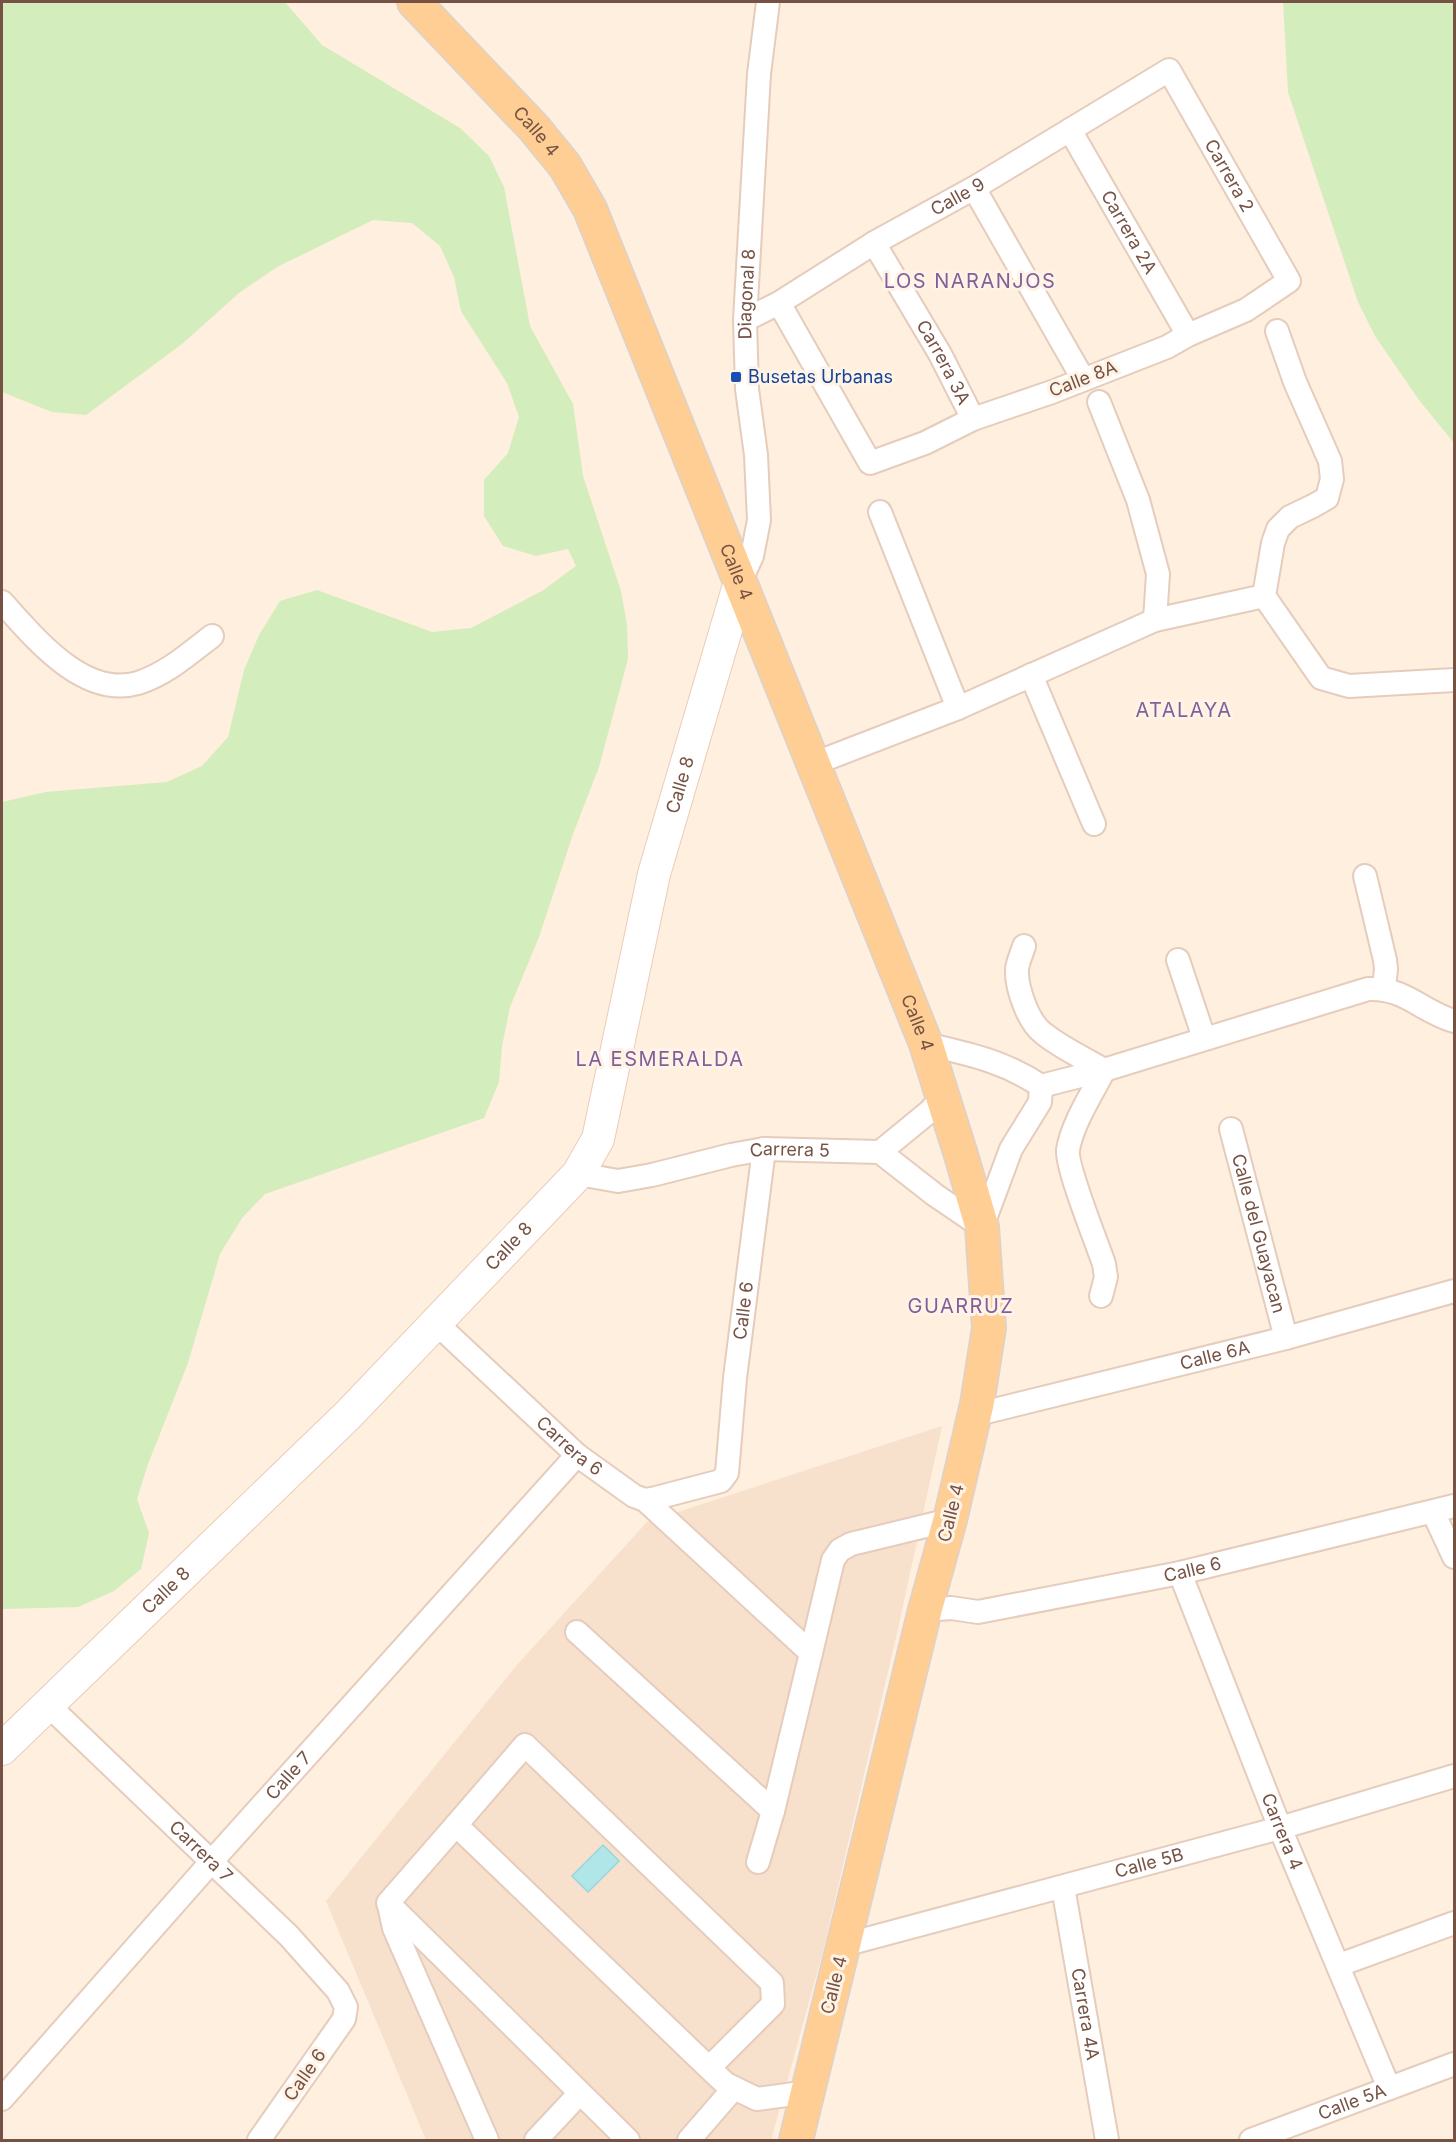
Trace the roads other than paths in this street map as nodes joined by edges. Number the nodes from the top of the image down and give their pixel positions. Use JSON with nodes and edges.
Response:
{"nodes":[{"id":1,"x":414,"y":2,"type":"edge"},
{"id":2,"x":768,"y":2,"type":"edge"},
{"id":3,"x":1169,"y":70,"type":"joint"},
{"id":4,"x":1070,"y":130,"type":"junction"},
{"id":5,"x":974,"y":188,"type":"junction"},
{"id":6,"x":874,"y":243,"type":"junction"},
{"id":7,"x":1289,"y":281,"type":"joint"},
{"id":8,"x":779,"y":303,"type":"junction"},
{"id":9,"x":745,"y":320,"type":"junction"},
{"id":10,"x":1277,"y":331,"type":"dead end"},
{"id":11,"x":1188,"y":335,"type":"junction"},
{"id":12,"x":1083,"y":379,"type":"junction"},
{"id":13,"x":1099,"y":402,"type":"dead end"},
{"id":14,"x":973,"y":419,"type":"junction"},
{"id":15,"x":880,"y":513,"type":"dead end"},
{"id":16,"x":740,"y":582,"type":"junction"},
{"id":17,"x":1264,"y":596,"type":"junction"},
{"id":18,"x":2,"y":602,"type":"edge"},
{"id":19,"x":1155,"y":620,"type":"junction"},
{"id":20,"x":212,"y":636,"type":"dead end"},
{"id":21,"x":1031,"y":675,"type":"junction"},
{"id":22,"x":1455,"y":680,"type":"edge"},
{"id":23,"x":958,"y":708,"type":"junction"},
{"id":24,"x":813,"y":764,"type":"junction"},
{"id":25,"x":1094,"y":824,"type":"dead end"},
{"id":26,"x":1365,"y":876,"type":"dead end"},
{"id":27,"x":1024,"y":946,"type":"dead end"},
{"id":28,"x":1178,"y":960,"type":"dead end"},
{"id":29,"x":1384,"y":988,"type":"junction"},
{"id":30,"x":1455,"y":1021,"type":"edge"},
{"id":31,"x":1204,"y":1038,"type":"junction"},
{"id":32,"x":926,"y":1044,"type":"junction"},
{"id":33,"x":1104,"y":1070,"type":"junction"},
{"id":34,"x":1041,"y":1086,"type":"junction"},
{"id":35,"x":941,"y":1098,"type":"junction"},
{"id":36,"x":1232,"y":1129,"type":"dead end"},
{"id":37,"x":764,"y":1149,"type":"junction"},
{"id":38,"x":880,"y":1152,"type":"junction"},
{"id":39,"x":578,"y":1174,"type":"junction"},
{"id":40,"x":982,"y":1227,"type":"junction"},
{"id":41,"x":1455,"y":1291,"type":"edge"},
{"id":42,"x":1101,"y":1296,"type":"dead end"},
{"id":43,"x":435,"y":1322,"type":"junction"},
{"id":44,"x":1286,"y":1338,"type":"junction"},
{"id":45,"x":974,"y":1415,"type":"junction"},
{"id":46,"x":577,"y":1455,"type":"junction"},
{"id":47,"x":645,"y":1500,"type":"junction"},
{"id":48,"x":1444,"y":1509,"type":"edge"},
{"id":49,"x":950,"y":1520,"type":"junction"},
{"id":50,"x":1455,"y":1557,"type":"edge"},
{"id":51,"x":1180,"y":1573,"type":"junction"},
{"id":52,"x":925,"y":1610,"type":"junction"},
{"id":53,"x":577,"y":1632,"type":"dead end"},
{"id":54,"x":811,"y":1653,"type":"junction"},
{"id":55,"x":47,"y":1704,"type":"junction"},
{"id":56,"x":2,"y":1749,"type":"edge"},
{"id":57,"x":1455,"y":1776,"type":"edge"},
{"id":58,"x":772,"y":1811,"type":"junction"},
{"id":59,"x":456,"y":1825,"type":"junction"},
{"id":60,"x":1280,"y":1828,"type":"junction"},
{"id":61,"x":212,"y":1861,"type":"junction"},
{"id":62,"x":758,"y":1863,"type":"dead end"},
{"id":63,"x":1063,"y":1887,"type":"junction"},
{"id":64,"x":388,"y":1903,"type":"junction"},
{"id":65,"x":1455,"y":1923,"type":"edge"},
{"id":66,"x":844,"y":1945,"type":"junction"},
{"id":67,"x":1339,"y":1965,"type":"junction"},
{"id":68,"x":346,"y":2007,"type":"joint"},
{"id":69,"x":1455,"y":2064,"type":"edge"},
{"id":70,"x":709,"y":2068,"type":"junction"},
{"id":71,"x":734,"y":2088,"type":"junction"},
{"id":72,"x":1389,"y":2088,"type":"junction"},
{"id":73,"x":4,"y":2091,"type":"edge"},
{"id":74,"x":808,"y":2092,"type":"junction"},
{"id":75,"x":580,"y":2093,"type":"junction"},
{"id":76,"x":1278,"y":2136,"type":"edge"},
{"id":77,"x":259,"y":2140,"type":"edge"},
{"id":78,"x":487,"y":2140,"type":"edge"},
{"id":79,"x":536,"y":2140,"type":"edge"},
{"id":80,"x":628,"y":2140,"type":"edge"},
{"id":81,"x":689,"y":2140,"type":"edge"},
{"id":82,"x":796,"y":2140,"type":"edge"},
{"id":83,"x":1107,"y":2140,"type":"edge"},
{"id":84,"x":1251,"y":2140,"type":"edge"}],
"edges":[{"from":1,"to":16,"type":"main road","name":"Calle 4"},
{"from":2,"to":9,"type":"street","name":"Diagonal 8"},
{"from":3,"to":4,"type":"street","name":"Calle 9"},
{"from":3,"to":7,"type":"street","name":"Carrera 2"},
{"from":4,"to":5,"type":"street","name":"Calle 9"},
{"from":4,"to":11,"type":"street","name":"Carrera 2A"},
{"from":5,"to":6,"type":"street","name":"Calle 9"},
{"from":5,"to":12,"type":"street"},
{"from":6,"to":8,"type":"street","name":"Calle 9"},
{"from":6,"to":14,"type":"street","name":"Carrera 3A"},
{"from":7,"to":11,"type":"street","name":"Calle 8A"},
{"from":8,"to":9,"type":"street","name":"Calle 9"},
{"from":8,"to":14,"type":"street","name":"Calle 8A"},
{"from":9,"to":16,"type":"street","name":"Diagonal 8"},
{"from":10,"to":17,"type":"street"},
{"from":11,"to":12,"type":"street","name":"Calle 8A"},
{"from":12,"to":14,"type":"street","name":"Calle 8A"},
{"from":13,"to":19,"type":"street"},
{"from":15,"to":23,"type":"street"},
{"from":16,"to":24,"type":"main road","name":"Calle 4"},
{"from":16,"to":39,"type":"main road","name":"Calle 8"},
{"from":17,"to":19,"type":"street"},
{"from":17,"to":22,"type":"street"},
{"from":18,"to":20,"type":"street"},
{"from":19,"to":21,"type":"street"},
{"from":21,"to":23,"type":"street"},
{"from":21,"to":25,"type":"street"},
{"from":23,"to":24,"type":"street"},
{"from":24,"to":32,"type":"main road","name":"Calle 4"},
{"from":26,"to":29,"type":"street"},
{"from":27,"to":33,"type":"street"},
{"from":28,"to":31,"type":"street"},
{"from":29,"to":30,"type":"street"},
{"from":29,"to":31,"type":"street"},
{"from":31,"to":33,"type":"street"},
{"from":32,"to":34,"type":"street"},
{"from":32,"to":35,"type":"main road","name":"Calle 4"},
{"from":33,"to":34,"type":"street"},
{"from":33,"to":42,"type":"street"},
{"from":34,"to":40,"type":"street"},
{"from":35,"to":38,"type":"street"},
{"from":35,"to":40,"type":"main road","name":"Calle 4"},
{"from":36,"to":44,"type":"street","name":"Calle del Guayacan"},
{"from":37,"to":38,"type":"street","name":"Carrera 5"},
{"from":37,"to":39,"type":"street","name":"Carrera 5"},
{"from":37,"to":47,"type":"street","name":"Calle 6"},
{"from":38,"to":40,"type":"street"},
{"from":39,"to":43,"type":"main road","name":"Calle 8"},
{"from":40,"to":45,"type":"main road","name":"Calle 4"},
{"from":41,"to":44,"type":"street","name":"Calle 6A"},
{"from":43,"to":46,"type":"street","name":"Carrera 6"},
{"from":43,"to":55,"type":"main road","name":"Calle 8"},
{"from":44,"to":45,"type":"street","name":"Calle 6A"},
{"from":45,"to":49,"type":"main road","name":"Calle 4"},
{"from":46,"to":47,"type":"street","name":"Carrera 6"},
{"from":46,"to":61,"type":"street","name":"Calle 7"},
{"from":47,"to":54,"type":"street","name":"Carrera 6"},
{"from":48,"to":50,"type":"street"},
{"from":48,"to":51,"type":"street","name":"Calle 6"},
{"from":49,"to":52,"type":"main road","name":"Calle 4"},
{"from":49,"to":54,"type":"street"},
{"from":51,"to":52,"type":"street","name":"Calle 6"},
{"from":51,"to":60,"type":"street","name":"Carrera 4"},
{"from":52,"to":66,"type":"main road","name":"Calle 4"},
{"from":53,"to":58,"type":"street"},
{"from":54,"to":58,"type":"street"},
{"from":55,"to":56,"type":"main road","name":"Calle 8"},
{"from":55,"to":61,"type":"street","name":"Carrera 7"},
{"from":57,"to":60,"type":"street","name":"Calle 5B"},
{"from":58,"to":62,"type":"street"},
{"from":59,"to":64,"type":"street"},
{"from":59,"to":70,"type":"street"},
{"from":59,"to":70,"type":"street"},
{"from":60,"to":63,"type":"street","name":"Calle 5B"},
{"from":60,"to":67,"type":"street","name":"Carrera 4"},
{"from":61,"to":68,"type":"street","name":"Carrera 7"},
{"from":61,"to":73,"type":"street","name":"Calle 7"},
{"from":63,"to":66,"type":"street","name":"Calle 5B"},
{"from":63,"to":83,"type":"street","name":"Carrera 4A"},
{"from":64,"to":75,"type":"street"},
{"from":64,"to":78,"type":"street"},
{"from":65,"to":67,"type":"street"},
{"from":66,"to":74,"type":"main road","name":"Calle 4"},
{"from":67,"to":72,"type":"street","name":"Carrera 4"},
{"from":68,"to":77,"type":"street","name":"Calle 6"},
{"from":69,"to":72,"type":"street","name":"Calle 5A"},
{"from":70,"to":71,"type":"street"},
{"from":71,"to":74,"type":"street"},
{"from":71,"to":81,"type":"street"},
{"from":72,"to":76,"type":"street","name":"Calle 5A"},
{"from":74,"to":82,"type":"main road","name":"Calle 4"},
{"from":75,"to":79,"type":"street"},
{"from":75,"to":80,"type":"street"},
{"from":76,"to":84,"type":"street","name":"Calle 5A"}]}
